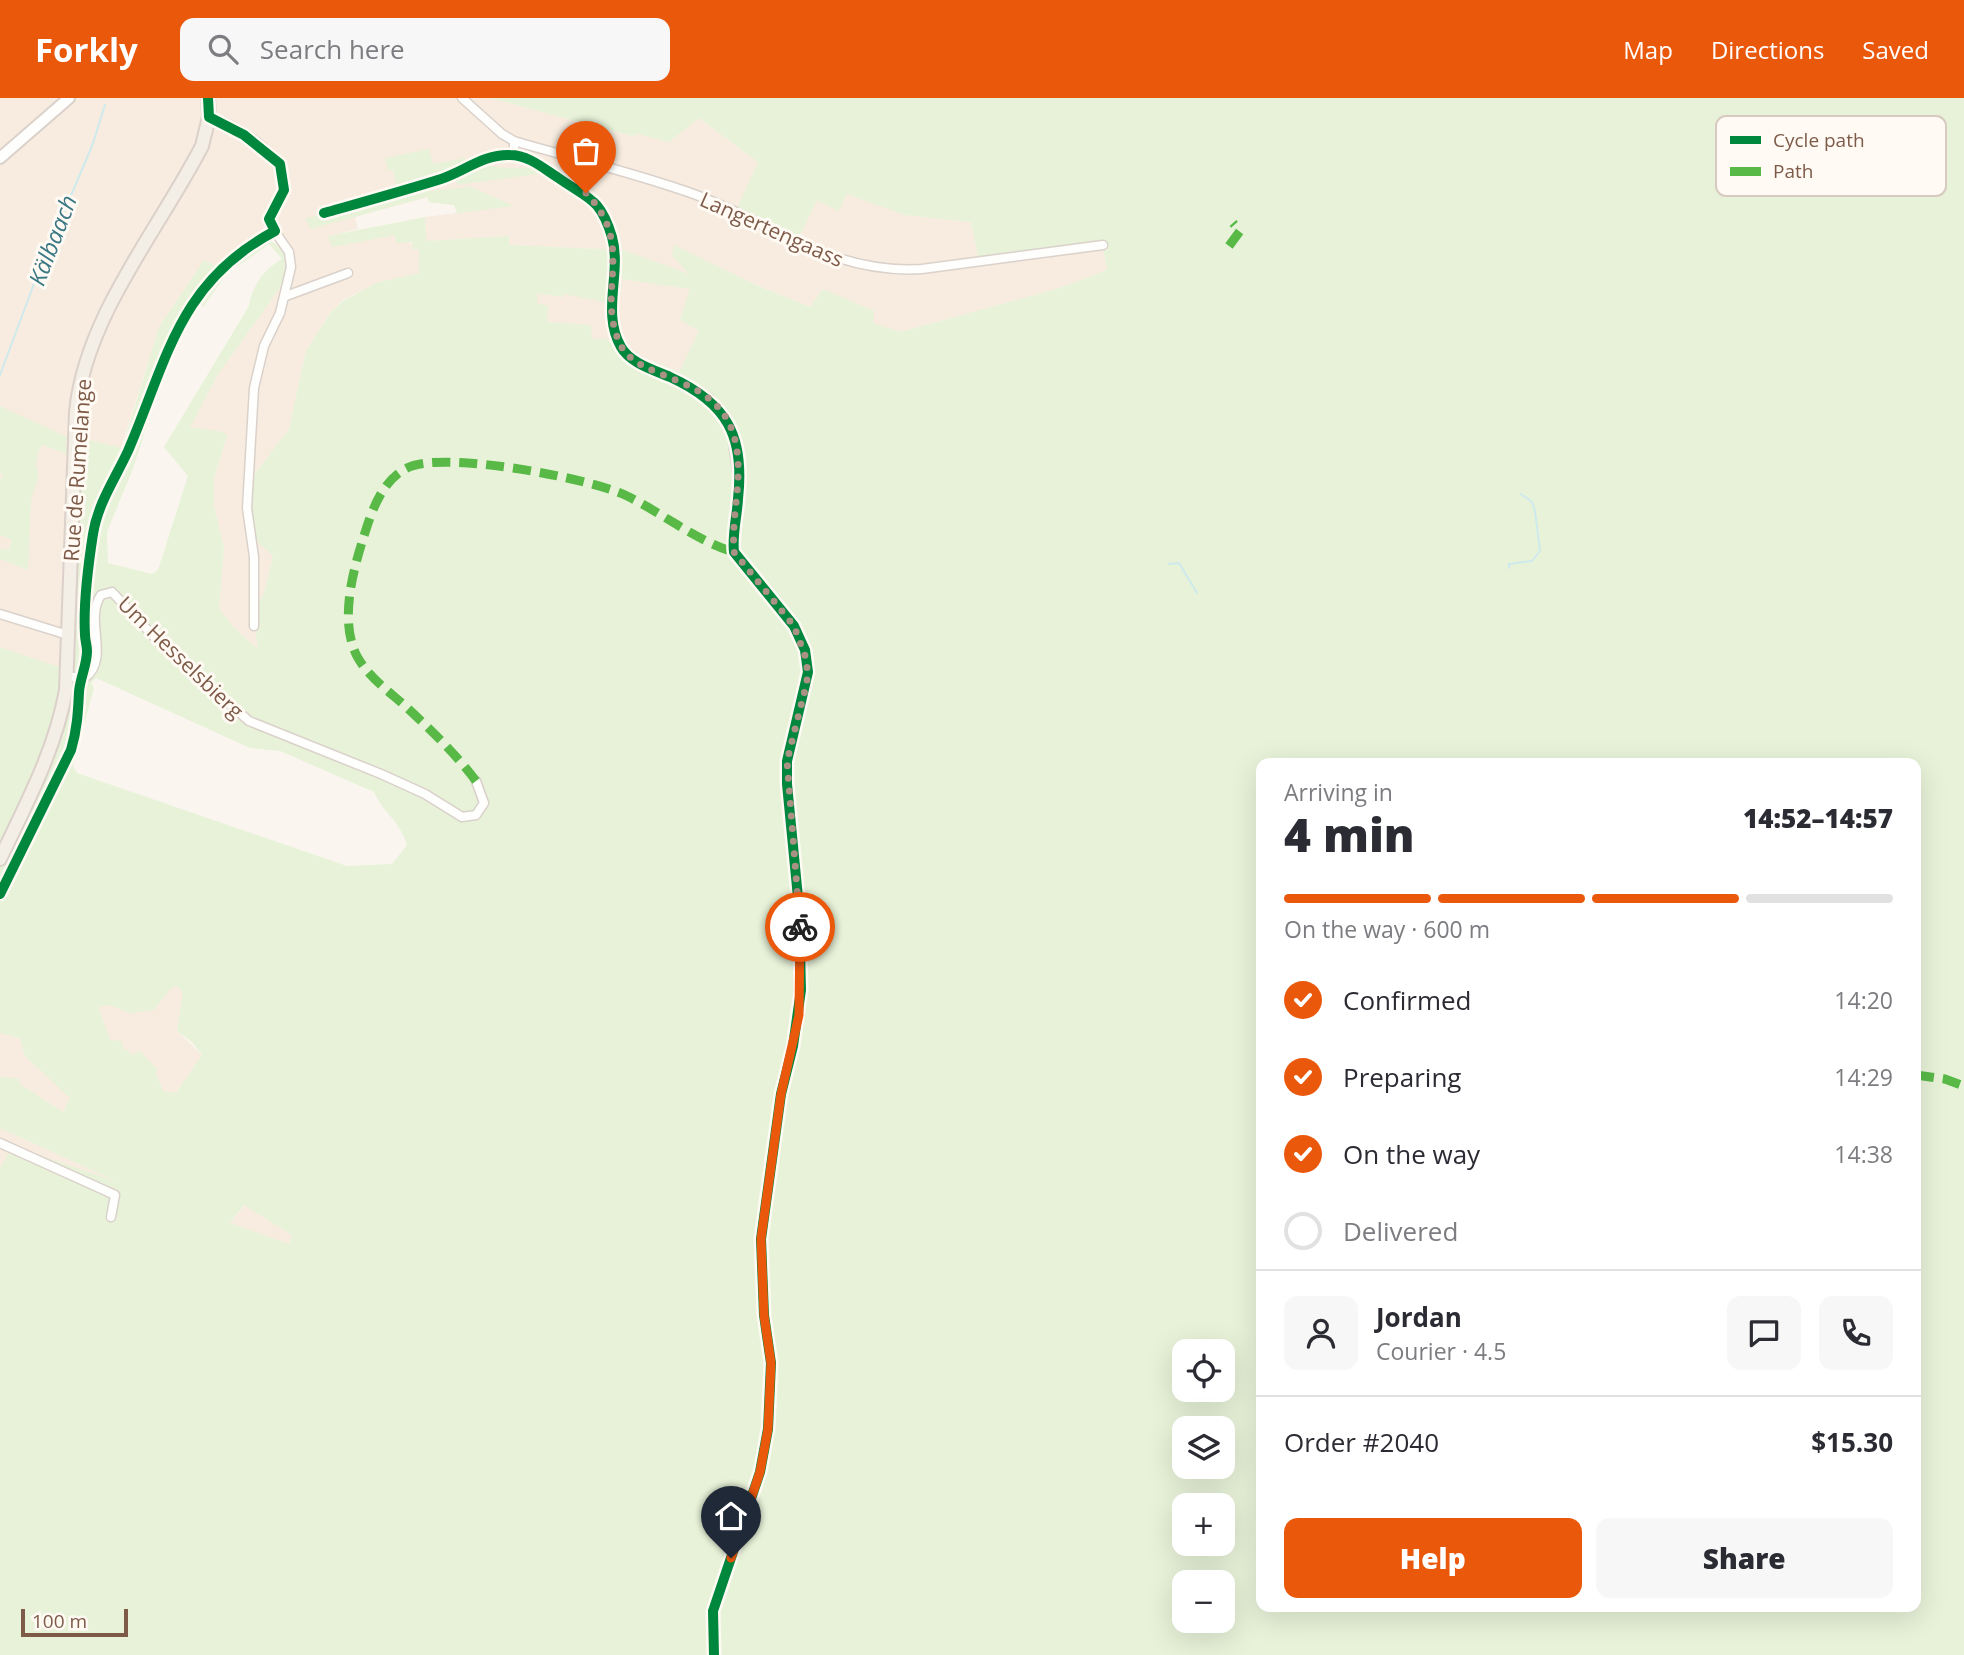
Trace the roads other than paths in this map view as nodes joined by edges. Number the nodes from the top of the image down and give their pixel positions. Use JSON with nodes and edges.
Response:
{"nodes":[{"id":1,"x":69,"y":98,"type":"edge"},
{"id":2,"x":208,"y":98,"type":"edge"},
{"id":3,"x":462,"y":98,"type":"edge"},
{"id":4,"x":209,"y":117,"type":"junction"},
{"id":5,"x":514,"y":141,"type":"junction"},
{"id":6,"x":0,"y":158,"type":"edge"},
{"id":7,"x":1103,"y":245,"type":"dead end"},
{"id":8,"x":348,"y":273,"type":"dead end"},
{"id":9,"x":286,"y":296,"type":"junction"},
{"id":10,"x":0,"y":614,"type":"edge"},
{"id":11,"x":254,"y":626,"type":"dead end"},
{"id":12,"x":68,"y":635,"type":"junction"},
{"id":13,"x":67,"y":677,"type":"junction"},
{"id":14,"x":476,"y":781,"type":"dead end"},
{"id":15,"x":0,"y":859,"type":"edge"},
{"id":16,"x":0,"y":1143,"type":"edge"},
{"id":17,"x":111,"y":1217,"type":"dead end"},
{"id":18,"x":714,"y":1655,"type":"edge"}],
"edges":[{"from":1,"to":6,"type":"street"},
{"from":2,"to":4,"type":"main road","name":"Rue de Rumelange"},
{"from":3,"to":5,"type":"street","name":"Langertengaass"},
{"from":4,"to":9,"type":"street"},
{"from":4,"to":12,"type":"main road","name":"Rue de Rumelange"},
{"from":5,"to":7,"type":"street","name":"Langertengaass"},
{"from":5,"to":18,"type":"street"},
{"from":8,"to":9,"type":"street"},
{"from":9,"to":11,"type":"street"},
{"from":10,"to":12,"type":"street"},
{"from":12,"to":13,"type":"main road","name":"Rue de Rumelange"},
{"from":13,"to":14,"type":"street","name":"Um Hesselsbierg"},
{"from":13,"to":15,"type":"main road","name":"Rue de Rumelange"},
{"from":16,"to":17,"type":"street"}]}
